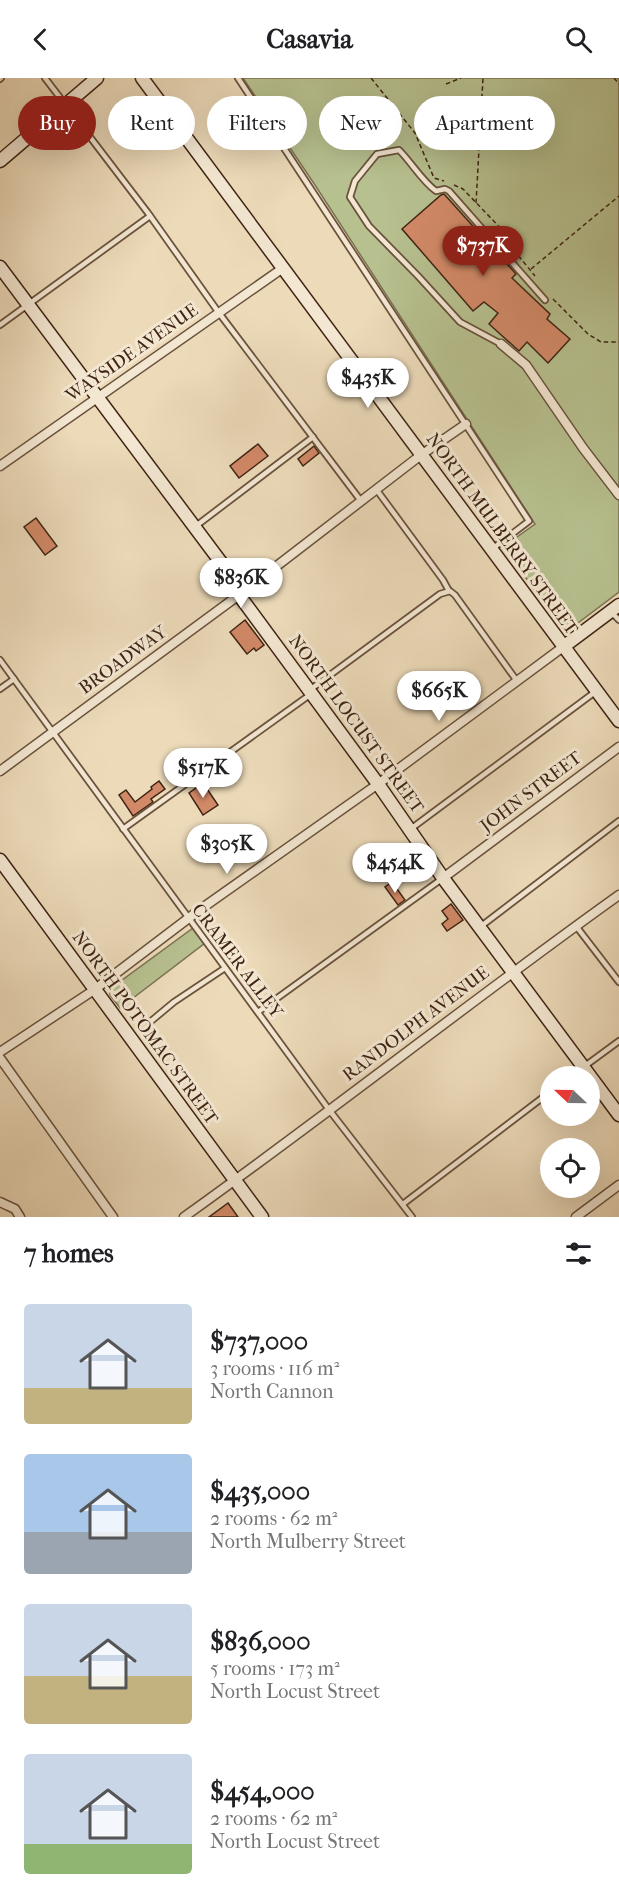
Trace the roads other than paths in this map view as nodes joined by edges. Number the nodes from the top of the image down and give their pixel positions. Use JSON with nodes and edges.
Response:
{"nodes":[{"id":1,"x":45,"y":78,"type":"edge"},
{"id":2,"x":97,"y":78,"type":"edge"},
{"id":3,"x":142,"y":78,"type":"edge"},
{"id":4,"x":238,"y":78,"type":"edge"},
{"id":5,"x":60,"y":96,"type":"edge"},
{"id":6,"x":76,"y":96,"type":"edge"},
{"id":7,"x":96,"y":144,"type":"edge"},
{"id":8,"x":18,"y":145,"type":"edge"},
{"id":9,"x":0,"y":161,"type":"edge"},
{"id":10,"x":150,"y":216,"type":"junction"},
{"id":11,"x":0,"y":267,"type":"edge"},
{"id":12,"x":283,"y":268,"type":"junction"},
{"id":13,"x":545,"y":300,"type":"dead end"},
{"id":14,"x":28,"y":305,"type":"junction"},
{"id":15,"x":219,"y":313,"type":"junction"},
{"id":16,"x":0,"y":325,"type":"edge"},
{"id":17,"x":501,"y":344,"type":"joint"},
{"id":18,"x":97,"y":398,"type":"junction"},
{"id":19,"x":466,"y":424,"type":"junction"},
{"id":20,"x":313,"y":437,"type":"junction"},
{"id":21,"x":421,"y":455,"type":"junction"},
{"id":22,"x":0,"y":465,"type":"edge"},
{"id":23,"x":376,"y":489,"type":"junction"},
{"id":24,"x":619,"y":495,"type":"edge"},
{"id":25,"x":361,"y":501,"type":"junction"},
{"id":26,"x":194,"y":527,"type":"junction"},
{"id":27,"x":491,"y":550,"type":"junction"},
{"id":28,"x":449,"y":591,"type":"junction"},
{"id":29,"x":239,"y":595,"type":"junction"},
{"id":30,"x":616,"y":612,"type":"edge"},
{"id":31,"x":563,"y":647,"type":"junction"},
{"id":32,"x":0,"y":660,"type":"edge"},
{"id":33,"x":14,"y":679,"type":"junction"},
{"id":34,"x":517,"y":681,"type":"junction"},
{"id":35,"x":0,"y":689,"type":"edge"},
{"id":36,"x":596,"y":691,"type":"junction"},
{"id":37,"x":310,"y":692,"type":"junction"},
{"id":38,"x":619,"y":721,"type":"edge"},
{"id":39,"x":53,"y":732,"type":"junction"},
{"id":40,"x":619,"y":747,"type":"edge"},
{"id":41,"x":0,"y":771,"type":"edge"},
{"id":42,"x":378,"y":784,"type":"junction"},
{"id":43,"x":619,"y":820,"type":"edge"},
{"id":44,"x":123,"y":829,"type":"junction"},
{"id":45,"x":409,"y":830,"type":"junction"},
{"id":46,"x":0,"y":860,"type":"edge"},
{"id":47,"x":443,"y":878,"type":"junction"},
{"id":48,"x":619,"y":896,"type":"edge"},
{"id":49,"x":188,"y":918,"type":"junction"},
{"id":50,"x":576,"y":926,"type":"junction"},
{"id":51,"x":480,"y":927,"type":"junction"},
{"id":52,"x":225,"y":968,"type":"junction"},
{"id":53,"x":513,"y":971,"type":"junction"},
{"id":54,"x":619,"y":982,"type":"edge"},
{"id":55,"x":94,"y":990,"type":"junction"},
{"id":56,"x":258,"y":1012,"type":"junction"},
{"id":57,"x":150,"y":1022,"type":"dead end"},
{"id":58,"x":619,"y":1041,"type":"edge"},
{"id":59,"x":0,"y":1052,"type":"edge"},
{"id":60,"x":0,"y":1059,"type":"edge"},
{"id":61,"x":582,"y":1066,"type":"edge"},
{"id":62,"x":584,"y":1066,"type":"edge"},
{"id":63,"x":600,"y":1090,"type":"edge"},
{"id":64,"x":540,"y":1100,"type":"edge"},
{"id":65,"x":330,"y":1111,"type":"junction"},
{"id":66,"x":619,"y":1115,"type":"edge"},
{"id":67,"x":235,"y":1181,"type":"junction"},
{"id":68,"x":619,"y":1185,"type":"edge"},
{"id":69,"x":0,"y":1202,"type":"edge"},
{"id":70,"x":403,"y":1204,"type":"junction"},
{"id":71,"x":20,"y":1217,"type":"edge"},
{"id":72,"x":113,"y":1217,"type":"edge"},
{"id":73,"x":184,"y":1217,"type":"edge"},
{"id":74,"x":262,"y":1217,"type":"edge"},
{"id":75,"x":412,"y":1217,"type":"edge"},
{"id":76,"x":576,"y":1217,"type":"edge"}],
"edges":[{"from":1,"to":5,"type":"lane"},
{"from":2,"to":6,"type":"main road"},
{"from":3,"to":12,"type":"main road","name":"NORTH MULBERRY STREET"},
{"from":4,"to":19,"type":"lane"},
{"from":7,"to":10,"type":"lane"},
{"from":8,"to":9,"type":"main road"},
{"from":10,"to":14,"type":"lane"},
{"from":10,"to":15,"type":"lane"},
{"from":11,"to":14,"type":"main road","name":"NORTH LOCUST STREET"},
{"from":12,"to":15,"type":"street","name":"WAYSIDE AVENUE"},
{"from":12,"to":21,"type":"main road","name":"NORTH MULBERRY STREET"},
{"from":13,"to":17,"type":"lane"},
{"from":14,"to":16,"type":"lane"},
{"from":14,"to":18,"type":"main road","name":"NORTH LOCUST STREET"},
{"from":15,"to":18,"type":"street","name":"WAYSIDE AVENUE"},
{"from":15,"to":20,"type":"lane"},
{"from":17,"to":24,"type":"street"},
{"from":18,"to":22,"type":"street","name":"WAYSIDE AVENUE"},
{"from":18,"to":26,"type":"main road","name":"NORTH LOCUST STREET"},
{"from":19,"to":21,"type":"street","name":"BROADWAY"},
{"from":19,"to":27,"type":"lane"},
{"from":20,"to":25,"type":"lane"},
{"from":20,"to":26,"type":"lane"},
{"from":21,"to":23,"type":"street","name":"BROADWAY"},
{"from":21,"to":27,"type":"main road","name":"NORTH MULBERRY STREET"},
{"from":23,"to":25,"type":"street","name":"BROADWAY"},
{"from":23,"to":28,"type":"lane"},
{"from":25,"to":29,"type":"street","name":"BROADWAY"},
{"from":26,"to":29,"type":"main road","name":"NORTH LOCUST STREET"},
{"from":27,"to":31,"type":"main road","name":"NORTH MULBERRY STREET"},
{"from":28,"to":34,"type":"lane"},
{"from":28,"to":37,"type":"lane"},
{"from":29,"to":37,"type":"main road","name":"NORTH LOCUST STREET"},
{"from":29,"to":39,"type":"street","name":"BROADWAY"},
{"from":30,"to":31,"type":"main road"},
{"from":31,"to":34,"type":"street"},
{"from":31,"to":36,"type":"main road","name":"NORTH MULBERRY STREET"},
{"from":32,"to":33,"type":"lane","name":"CRAMER ALLEY"},
{"from":33,"to":35,"type":"lane"},
{"from":33,"to":39,"type":"lane","name":"CRAMER ALLEY"},
{"from":34,"to":42,"type":"street"},
{"from":36,"to":38,"type":"main road","name":"NORTH MULBERRY STREET"},
{"from":36,"to":45,"type":"lane"},
{"from":37,"to":42,"type":"main road","name":"NORTH LOCUST STREET"},
{"from":37,"to":44,"type":"lane"},
{"from":39,"to":41,"type":"street","name":"BROADWAY"},
{"from":39,"to":44,"type":"lane","name":"CRAMER ALLEY"},
{"from":40,"to":47,"type":"street","name":"JOHN STREET"},
{"from":42,"to":45,"type":"main road","name":"NORTH LOCUST STREET"},
{"from":42,"to":49,"type":"street"},
{"from":43,"to":51,"type":"lane"},
{"from":44,"to":49,"type":"lane","name":"CRAMER ALLEY"},
{"from":45,"to":47,"type":"main road","name":"NORTH LOCUST STREET"},
{"from":46,"to":55,"type":"main road","name":"NORTH POTOMAC STREET"},
{"from":47,"to":51,"type":"main road","name":"NORTH LOCUST STREET"},
{"from":47,"to":56,"type":"lane","name":"JOHN STREET"},
{"from":48,"to":50,"type":"street","name":"RANDOLPH AVENUE"},
{"from":49,"to":52,"type":"lane","name":"CRAMER ALLEY"},
{"from":49,"to":55,"type":"street"},
{"from":50,"to":53,"type":"street","name":"RANDOLPH AVENUE"},
{"from":50,"to":54,"type":"lane"},
{"from":51,"to":53,"type":"main road","name":"NORTH LOCUST STREET"},
{"from":52,"to":56,"type":"lane","name":"CRAMER ALLEY"},
{"from":52,"to":57,"type":"lane"},
{"from":53,"to":61,"type":"main road","name":"NORTH LOCUST STREET"},
{"from":53,"to":65,"type":"street","name":"RANDOLPH AVENUE"},
{"from":55,"to":59,"type":"street"},
{"from":55,"to":67,"type":"main road","name":"NORTH POTOMAC STREET"},
{"from":56,"to":65,"type":"lane","name":"CRAMER ALLEY"},
{"from":58,"to":62,"type":"lane"},
{"from":60,"to":72,"type":"street"},
{"from":63,"to":66,"type":"main road","name":"NORTH LOCUST STREET"},
{"from":64,"to":70,"type":"lane"},
{"from":65,"to":67,"type":"street","name":"RANDOLPH AVENUE"},
{"from":65,"to":70,"type":"lane","name":"CRAMER ALLEY"},
{"from":67,"to":73,"type":"street","name":"RANDOLPH AVENUE"},
{"from":67,"to":74,"type":"main road","name":"NORTH POTOMAC STREET"},
{"from":68,"to":76,"type":"street"},
{"from":69,"to":71,"type":"street"},
{"from":70,"to":75,"type":"lane","name":"CRAMER ALLEY"}]}
